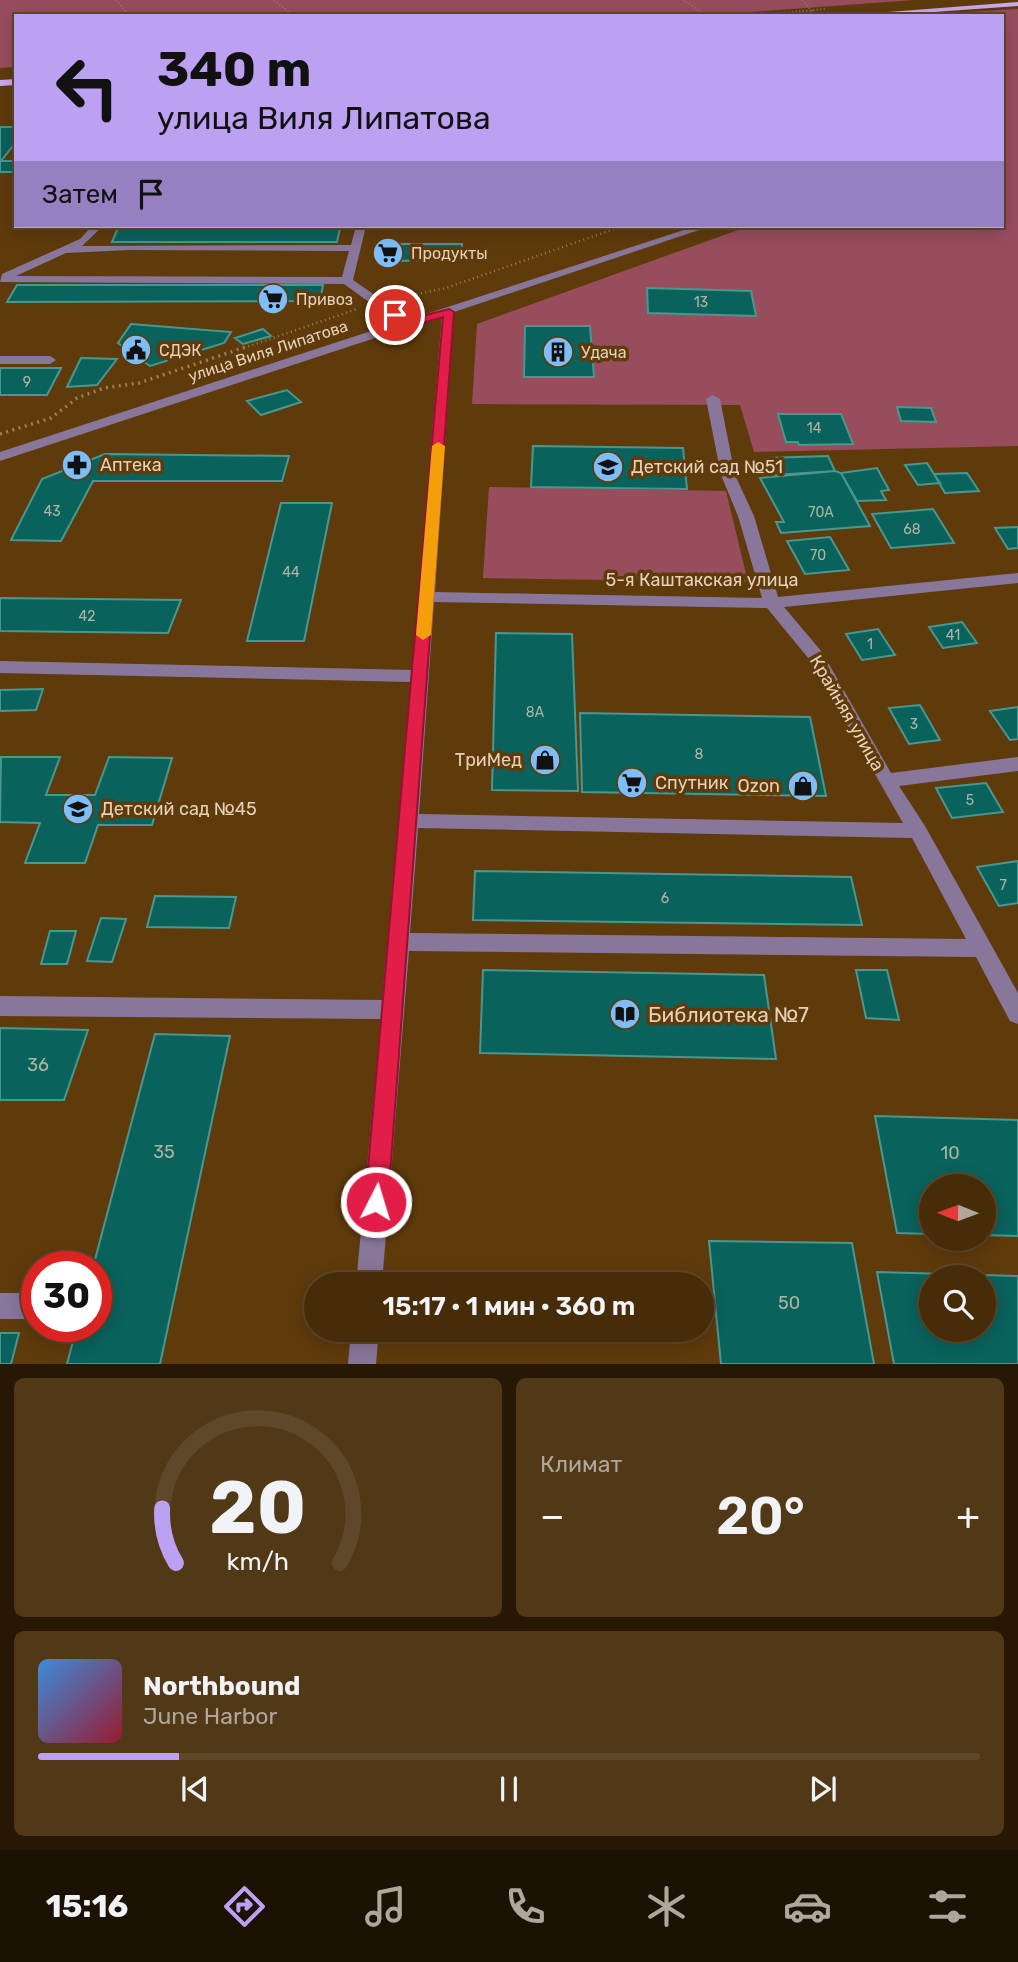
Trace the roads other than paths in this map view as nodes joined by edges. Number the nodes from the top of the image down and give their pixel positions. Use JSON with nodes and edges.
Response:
{"nodes":[{"id":1,"x":1018,"y":4,"type":"edge"},
{"id":2,"x":870,"y":14,"type":"edge"},
{"id":3,"x":97,"y":228,"type":"edge"},
{"id":4,"x":361,"y":228,"type":"edge"},
{"id":5,"x":700,"y":228,"type":"edge"},
{"id":6,"x":356,"y":248,"type":"junction"},
{"id":7,"x":63,"y":250,"type":"junction"},
{"id":8,"x":347,"y":281,"type":"junction"},
{"id":9,"x":449,"y":312,"type":"junction"},
{"id":10,"x":422,"y":320,"type":"junction"},
{"id":11,"x":0,"y":360,"type":"edge"},
{"id":12,"x":50,"y":360,"type":"dead end"},
{"id":13,"x":713,"y":399,"type":"dead end"},
{"id":14,"x":0,"y":457,"type":"edge"},
{"id":15,"x":1018,"y":578,"type":"edge"},
{"id":16,"x":426,"y":597,"type":"junction"},
{"id":17,"x":772,"y":603,"type":"junction"},
{"id":18,"x":0,"y":667,"type":"edge"},
{"id":19,"x":420,"y":676,"type":"junction"},
{"id":20,"x":1018,"y":764,"type":"edge"},
{"id":21,"x":886,"y":781,"type":"junction"},
{"id":22,"x":409,"y":821,"type":"junction"},
{"id":23,"x":918,"y":831,"type":"junction"},
{"id":24,"x":399,"y":942,"type":"junction"},
{"id":25,"x":980,"y":948,"type":"junction"},
{"id":26,"x":0,"y":1006,"type":"edge"},
{"id":27,"x":393,"y":1010,"type":"junction"},
{"id":28,"x":1018,"y":1014,"type":"edge"},
{"id":29,"x":370,"y":1272,"type":"edge"},
{"id":30,"x":21,"y":1306,"type":"edge"},
{"id":31,"x":0,"y":1307,"type":"edge"},
{"id":32,"x":364,"y":1342,"type":"edge"},
{"id":33,"x":362,"y":1363,"type":"edge"}],
"edges":[{"from":1,"to":2,"type":"main road"},
{"from":3,"to":7,"type":"street"},
{"from":4,"to":6,"type":"street"},
{"from":5,"to":9,"type":"street","name":"улица Виля Липатова"},
{"from":6,"to":7,"type":"street"},
{"from":6,"to":8,"type":"street"},
{"from":7,"to":8,"type":"street"},
{"from":8,"to":10,"type":"street"},
{"from":9,"to":10,"type":"street","name":"улица Виля Липатова"},
{"from":9,"to":16,"type":"street"},
{"from":10,"to":14,"type":"street","name":"улица Виля Липатова"},
{"from":11,"to":12,"type":"street"},
{"from":13,"to":17,"type":"street","name":"Крайняя улица"},
{"from":15,"to":17,"type":"street","name":"5-я Каштакская улица"},
{"from":16,"to":17,"type":"street","name":"5-я Каштакская улица"},
{"from":16,"to":19,"type":"street"},
{"from":17,"to":21,"type":"street","name":"Крайняя улица"},
{"from":18,"to":19,"type":"street"},
{"from":19,"to":22,"type":"street"},
{"from":20,"to":21,"type":"street"},
{"from":21,"to":23,"type":"street","name":"Крайняя улица"},
{"from":22,"to":23,"type":"street"},
{"from":22,"to":24,"type":"street"},
{"from":23,"to":25,"type":"street","name":"Крайняя улица"},
{"from":24,"to":25,"type":"street"},
{"from":24,"to":27,"type":"street"},
{"from":25,"to":28,"type":"street","name":"Крайняя улица"},
{"from":26,"to":27,"type":"street"},
{"from":27,"to":29,"type":"street"},
{"from":30,"to":31,"type":"street"},
{"from":32,"to":33,"type":"street"}]}
